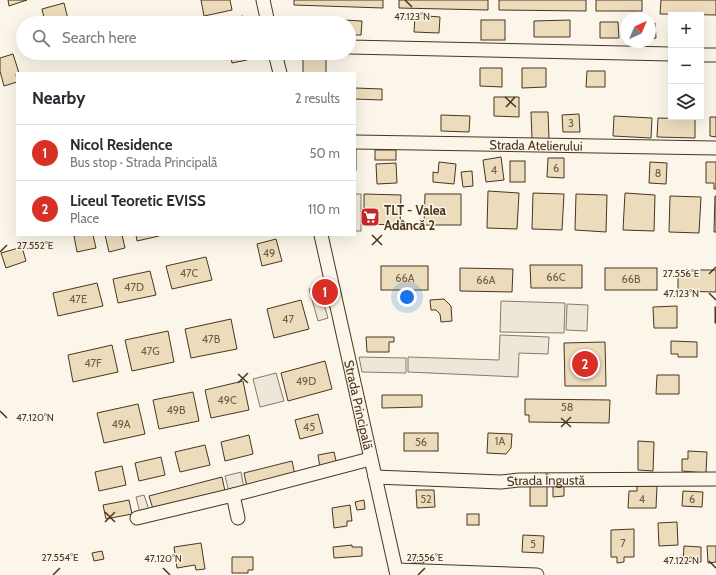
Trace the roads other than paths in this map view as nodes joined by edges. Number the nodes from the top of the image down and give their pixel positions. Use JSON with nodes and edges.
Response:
{"nodes":[{"id":1,"x":263,"y":0,"type":"edge"},
{"id":2,"x":266,"y":16,"type":"edge"},
{"id":3,"x":356,"y":47,"type":"edge"},
{"id":4,"x":668,"y":54,"type":"edge"},
{"id":5,"x":704,"y":55,"type":"edge"},
{"id":6,"x":716,"y":55,"type":"edge"},
{"id":7,"x":277,"y":60,"type":"edge"},
{"id":8,"x":280,"y":72,"type":"edge"},
{"id":9,"x":356,"y":142,"type":"edge"},
{"id":10,"x":716,"y":148,"type":"edge"},
{"id":11,"x":321,"y":236,"type":"edge"},
{"id":12,"x":370,"y":459,"type":"junction"},
{"id":13,"x":375,"y":477,"type":"junction"},
{"id":14,"x":716,"y":479,"type":"edge"},
{"id":15,"x":233,"y":495,"type":"junction"},
{"id":16,"x":137,"y":518,"type":"dead end"},
{"id":17,"x":238,"y":518,"type":"dead end"},
{"id":18,"x":396,"y":572,"type":"edge"},
{"id":19,"x":537,"y":575,"type":"edge"}],
"edges":[{"from":1,"to":2,"type":"street"},
{"from":3,"to":4,"type":"street"},
{"from":5,"to":6,"type":"street"},
{"from":7,"to":8,"type":"street"},
{"from":9,"to":10,"type":"street","name":"Strada Atelierului"},
{"from":11,"to":12,"type":"street","name":"Strada Principală"},
{"from":12,"to":13,"type":"street","name":"Strada Principală"},
{"from":12,"to":15,"type":"street"},
{"from":13,"to":14,"type":"street","name":"Strada Îngustă"},
{"from":13,"to":18,"type":"street","name":"Strada Principală"},
{"from":15,"to":16,"type":"street"},
{"from":15,"to":17,"type":"street"},
{"from":18,"to":19,"type":"street"}]}
